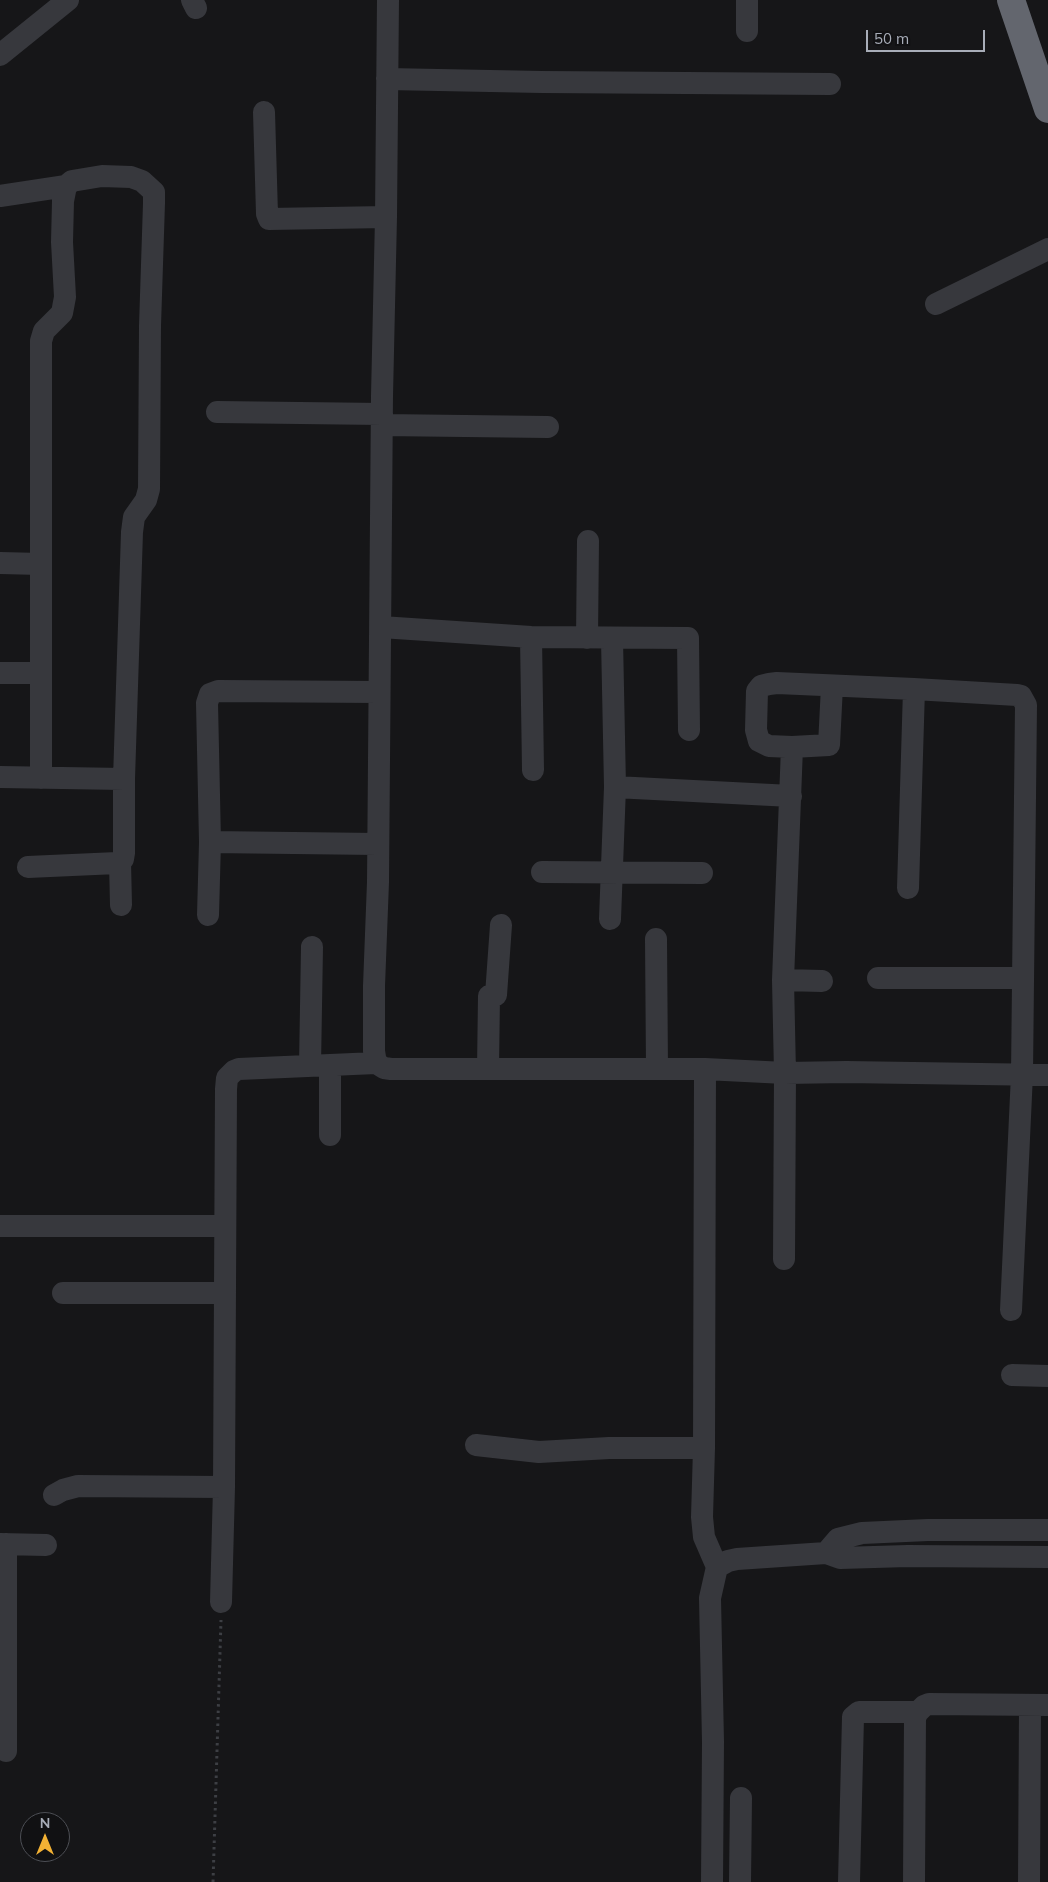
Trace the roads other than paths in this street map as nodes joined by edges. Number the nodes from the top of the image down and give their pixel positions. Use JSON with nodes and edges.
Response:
{"nodes":[{"id":1,"x":68,"y":0,"type":"edge"},
{"id":2,"x":388,"y":0,"type":"edge"},
{"id":3,"x":747,"y":0,"type":"edge"},
{"id":4,"x":1010,"y":0,"type":"edge"},
{"id":5,"x":1030,"y":0,"type":"edge"},
{"id":6,"x":747,"y":31,"type":"dead end"},
{"id":7,"x":1048,"y":54,"type":"edge"},
{"id":8,"x":0,"y":55,"type":"edge"},
{"id":9,"x":387,"y":79,"type":"junction"},
{"id":10,"x":830,"y":84,"type":"dead end"},
{"id":11,"x":1048,"y":109,"type":"edge"},
{"id":12,"x":264,"y":112,"type":"dead end"},
{"id":13,"x":66,"y":186,"type":"junction"},
{"id":14,"x":0,"y":196,"type":"edge"},
{"id":15,"x":386,"y":217,"type":"junction"},
{"id":16,"x":1048,"y":250,"type":"edge"},
{"id":17,"x":936,"y":304,"type":"dead end"},
{"id":18,"x":218,"y":412,"type":"dead end"},
{"id":19,"x":382,"y":420,"type":"junction"},
{"id":20,"x":548,"y":427,"type":"dead end"},
{"id":21,"x":588,"y":541,"type":"dead end"},
{"id":22,"x":0,"y":563,"type":"edge"},
{"id":23,"x":41,"y":564,"type":"junction"},
{"id":24,"x":381,"y":627,"type":"junction"},
{"id":25,"x":531,"y":637,"type":"junction"},
{"id":26,"x":587,"y":638,"type":"junction"},
{"id":27,"x":612,"y":638,"type":"junction"},
{"id":28,"x":0,"y":673,"type":"edge"},
{"id":29,"x":41,"y":673,"type":"junction"},
{"id":30,"x":832,"y":686,"type":"junction"},
{"id":31,"x":914,"y":689,"type":"junction"},
{"id":32,"x":379,"y":692,"type":"junction"},
{"id":33,"x":689,"y":730,"type":"dead end"},
{"id":34,"x":792,"y":747,"type":"junction"},
{"id":35,"x":533,"y":770,"type":"dead end"},
{"id":36,"x":0,"y":777,"type":"edge"},
{"id":37,"x":41,"y":778,"type":"junction"},
{"id":38,"x":124,"y":779,"type":"junction"},
{"id":39,"x":615,"y":787,"type":"junction"},
{"id":40,"x":791,"y":796,"type":"junction"},
{"id":41,"x":210,"y":842,"type":"junction"},
{"id":42,"x":377,"y":844,"type":"junction"},
{"id":43,"x":120,"y":862,"type":"junction"},
{"id":44,"x":28,"y":867,"type":"dead end"},
{"id":45,"x":542,"y":872,"type":"dead end"},
{"id":46,"x":612,"y":872,"type":"junction"},
{"id":47,"x":702,"y":874,"type":"dead end"},
{"id":48,"x":908,"y":888,"type":"dead end"},
{"id":49,"x":120,"y":906,"type":"dead end"},
{"id":50,"x":208,"y":915,"type":"dead end"},
{"id":51,"x":610,"y":919,"type":"dead end"},
{"id":52,"x":501,"y":925,"type":"dead end"},
{"id":53,"x":656,"y":939,"type":"dead end"},
{"id":54,"x":312,"y":947,"type":"dead end"},
{"id":55,"x":878,"y":978,"type":"dead end"},
{"id":56,"x":1023,"y":978,"type":"junction"},
{"id":57,"x":783,"y":980,"type":"junction"},
{"id":58,"x":822,"y":981,"type":"dead end"},
{"id":59,"x":376,"y":1063,"type":"junction"},
{"id":60,"x":320,"y":1066,"type":"junction"},
{"id":61,"x":488,"y":1069,"type":"junction"},
{"id":62,"x":657,"y":1070,"type":"junction"},
{"id":63,"x":705,"y":1070,"type":"junction"},
{"id":64,"x":785,"y":1073,"type":"junction"},
{"id":65,"x":1022,"y":1074,"type":"junction"},
{"id":66,"x":1048,"y":1075,"type":"edge"},
{"id":67,"x":330,"y":1135,"type":"dead end"},
{"id":68,"x":0,"y":1226,"type":"edge"},
{"id":69,"x":224,"y":1226,"type":"junction"},
{"id":70,"x":784,"y":1260,"type":"dead end"},
{"id":71,"x":63,"y":1292,"type":"dead end"},
{"id":72,"x":225,"y":1292,"type":"junction"},
{"id":73,"x":1011,"y":1310,"type":"dead end"},
{"id":74,"x":1012,"y":1375,"type":"dead end"},
{"id":75,"x":1048,"y":1376,"type":"edge"},
{"id":76,"x":476,"y":1445,"type":"dead end"},
{"id":77,"x":704,"y":1448,"type":"junction"},
{"id":78,"x":224,"y":1487,"type":"junction"},
{"id":79,"x":54,"y":1496,"type":"dead end"},
{"id":80,"x":1048,"y":1530,"type":"edge"},
{"id":81,"x":3,"y":1544,"type":"edge"},
{"id":82,"x":46,"y":1546,"type":"dead end"},
{"id":83,"x":826,"y":1553,"type":"junction"},
{"id":84,"x":1048,"y":1557,"type":"edge"},
{"id":85,"x":717,"y":1567,"type":"junction"},
{"id":86,"x":221,"y":1602,"type":"road end"},
{"id":87,"x":1039,"y":1705,"type":"edge"},
{"id":88,"x":918,"y":1712,"type":"junction"},
{"id":89,"x":6,"y":1751,"type":"dead end"},
{"id":90,"x":741,"y":1798,"type":"dead end"},
{"id":91,"x":712,"y":1882,"type":"edge"},
{"id":92,"x":740,"y":1882,"type":"edge"},
{"id":93,"x":849,"y":1882,"type":"edge"},
{"id":94,"x":914,"y":1882,"type":"edge"},
{"id":95,"x":1029,"y":1882,"type":"edge"}],
"edges":[{"from":1,"to":8,"type":"street"},
{"from":2,"to":9,"type":"street"},
{"from":3,"to":6,"type":"street"},
{"from":4,"to":11,"type":"highway"},
{"from":5,"to":7,"type":"highway"},
{"from":9,"to":10,"type":"street"},
{"from":9,"to":15,"type":"street"},
{"from":12,"to":15,"type":"street"},
{"from":13,"to":14,"type":"street"},
{"from":13,"to":23,"type":"street"},
{"from":13,"to":38,"type":"street"},
{"from":15,"to":19,"type":"street"},
{"from":16,"to":17,"type":"street"},
{"from":18,"to":19,"type":"street"},
{"from":19,"to":20,"type":"street"},
{"from":19,"to":24,"type":"street"},
{"from":21,"to":26,"type":"street"},
{"from":22,"to":23,"type":"street"},
{"from":23,"to":29,"type":"street"},
{"from":24,"to":25,"type":"street"},
{"from":24,"to":32,"type":"street"},
{"from":25,"to":26,"type":"street"},
{"from":25,"to":35,"type":"street"},
{"from":26,"to":27,"type":"street"},
{"from":27,"to":33,"type":"street"},
{"from":27,"to":39,"type":"street"},
{"from":28,"to":29,"type":"street"},
{"from":29,"to":37,"type":"street"},
{"from":30,"to":31,"type":"street"},
{"from":30,"to":34,"type":"street"},
{"from":30,"to":34,"type":"street"},
{"from":31,"to":48,"type":"street"},
{"from":31,"to":56,"type":"street"},
{"from":32,"to":41,"type":"street"},
{"from":32,"to":42,"type":"street"},
{"from":34,"to":40,"type":"street"},
{"from":36,"to":37,"type":"street"},
{"from":37,"to":38,"type":"street"},
{"from":38,"to":43,"type":"street"},
{"from":39,"to":40,"type":"street"},
{"from":39,"to":46,"type":"street"},
{"from":40,"to":57,"type":"street"},
{"from":41,"to":42,"type":"street"},
{"from":41,"to":50,"type":"street"},
{"from":42,"to":59,"type":"street"},
{"from":43,"to":44,"type":"street"},
{"from":43,"to":49,"type":"street"},
{"from":45,"to":46,"type":"street"},
{"from":46,"to":47,"type":"street"},
{"from":46,"to":51,"type":"street"},
{"from":52,"to":61,"type":"street"},
{"from":53,"to":62,"type":"street"},
{"from":54,"to":60,"type":"street"},
{"from":55,"to":56,"type":"street"},
{"from":56,"to":65,"type":"street"},
{"from":57,"to":58,"type":"street"},
{"from":57,"to":64,"type":"street"},
{"from":59,"to":60,"type":"street"},
{"from":59,"to":61,"type":"street"},
{"from":60,"to":67,"type":"street"},
{"from":60,"to":69,"type":"street"},
{"from":61,"to":62,"type":"street"},
{"from":62,"to":63,"type":"street"},
{"from":63,"to":64,"type":"street"},
{"from":63,"to":77,"type":"street"},
{"from":64,"to":65,"type":"street"},
{"from":64,"to":70,"type":"street"},
{"from":65,"to":66,"type":"street"},
{"from":65,"to":73,"type":"street"},
{"from":68,"to":69,"type":"street"},
{"from":69,"to":72,"type":"street"},
{"from":71,"to":72,"type":"street"},
{"from":72,"to":78,"type":"street"},
{"from":74,"to":75,"type":"street"},
{"from":76,"to":77,"type":"street"},
{"from":77,"to":85,"type":"street"},
{"from":78,"to":79,"type":"street"},
{"from":78,"to":86,"type":"street"},
{"from":80,"to":83,"type":"street"},
{"from":81,"to":82,"type":"street"},
{"from":81,"to":89,"type":"street"},
{"from":83,"to":84,"type":"street"},
{"from":83,"to":85,"type":"street"},
{"from":85,"to":91,"type":"street"},
{"from":87,"to":88,"type":"street"},
{"from":87,"to":95,"type":"street"},
{"from":88,"to":93,"type":"street"},
{"from":88,"to":94,"type":"street"},
{"from":90,"to":92,"type":"street"}]}
